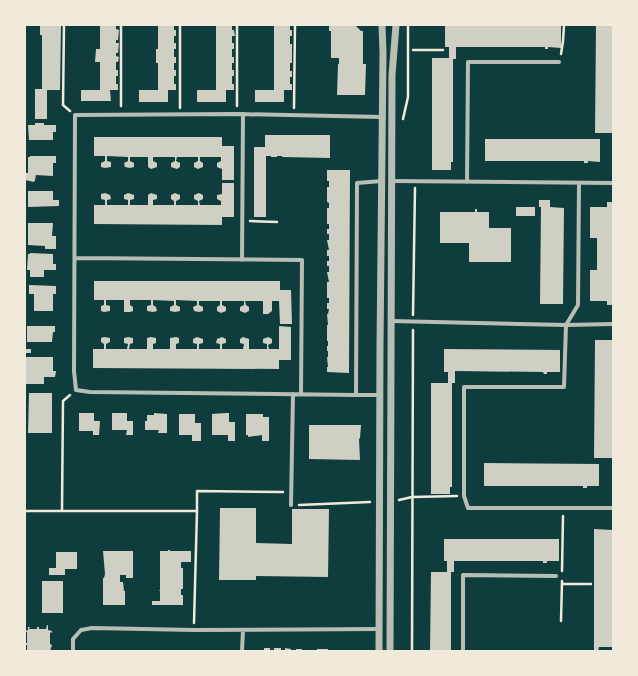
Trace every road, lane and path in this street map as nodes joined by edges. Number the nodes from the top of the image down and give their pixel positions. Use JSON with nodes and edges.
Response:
{"nodes":[{"id":1,"x":64,"y":25,"type":"edge"},
{"id":2,"x":121,"y":25,"type":"edge"},
{"id":3,"x":180,"y":25,"type":"edge"},
{"id":4,"x":237,"y":25,"type":"edge"},
{"id":5,"x":295,"y":25,"type":"edge"},
{"id":6,"x":382,"y":25,"type":"edge"},
{"id":7,"x":396,"y":25,"type":"edge"},
{"id":8,"x":408,"y":25,"type":"edge"},
{"id":9,"x":564,"y":25,"type":"edge"},
{"id":10,"x":413,"y":50,"type":"dead end"},
{"id":11,"x":443,"y":50,"type":"dead end"},
{"id":12,"x":559,"y":62,"type":"joint"},
{"id":13,"x":121,"y":114,"type":"junction"},
{"id":14,"x":180,"y":114,"type":"junction"},
{"id":15,"x":236,"y":114,"type":"junction"},
{"id":16,"x":242,"y":114,"type":"junction"},
{"id":17,"x":75,"y":115,"type":"junction"},
{"id":18,"x":294,"y":115,"type":"junction"},
{"id":19,"x":382,"y":117,"type":"junction"},
{"id":20,"x":392,"y":117,"type":"junction"},
{"id":21,"x":402,"y":120,"type":"dead end"},
{"id":22,"x":382,"y":181,"type":"junction"},
{"id":23,"x":392,"y":181,"type":"junction"},
{"id":24,"x":415,"y":181,"type":"junction"},
{"id":25,"x":467,"y":182,"type":"junction"},
{"id":26,"x":579,"y":183,"type":"junction"},
{"id":27,"x":613,"y":183,"type":"edge"},
{"id":28,"x":242,"y":221,"type":"junction"},
{"id":29,"x":277,"y":222,"type":"dead end"},
{"id":30,"x":75,"y":258,"type":"junction"},
{"id":31,"x":242,"y":260,"type":"junction"},
{"id":32,"x":380,"y":321,"type":"junction"},
{"id":33,"x":391,"y":321,"type":"junction"},
{"id":34,"x":413,"y":321,"type":"junction"},
{"id":35,"x":613,"y":324,"type":"edge"},
{"id":36,"x":566,"y":325,"type":"junction"},
{"id":37,"x":76,"y":390,"type":"junction"},
{"id":38,"x":293,"y":394,"type":"junction"},
{"id":39,"x":301,"y":394,"type":"junction"},
{"id":40,"x":356,"y":395,"type":"junction"},
{"id":41,"x":380,"y":395,"type":"junction"},
{"id":42,"x":391,"y":395,"type":"junction"},
{"id":43,"x":292,"y":492,"type":"junction"},
{"id":44,"x":464,"y":496,"type":"junction"},
{"id":45,"x":412,"y":497,"type":"junction"},
{"id":46,"x":380,"y":502,"type":"junction"},
{"id":47,"x":390,"y":502,"type":"junction"},
{"id":48,"x":291,"y":505,"type":"joint"},
{"id":49,"x":613,"y":508,"type":"edge"},
{"id":50,"x":562,"y":509,"type":"junction"},
{"id":51,"x":25,"y":511,"type":"edge"},
{"id":52,"x":62,"y":511,"type":"junction"},
{"id":53,"x":197,"y":511,"type":"junction"},
{"id":54,"x":562,"y":574,"type":"junction"},
{"id":55,"x":556,"y":576,"type":"joint"},
{"id":56,"x":562,"y":584,"type":"junction"},
{"id":57,"x":591,"y":584,"type":"dead end"},
{"id":58,"x":561,"y":622,"type":"dead end"},
{"id":59,"x":379,"y":629,"type":"junction"},
{"id":60,"x":390,"y":629,"type":"junction"},
{"id":61,"x":194,"y":630,"type":"junction"},
{"id":62,"x":243,"y":630,"type":"junction"},
{"id":63,"x":73,"y":651,"type":"edge"},
{"id":64,"x":242,"y":651,"type":"edge"},
{"id":65,"x":379,"y":651,"type":"edge"},
{"id":66,"x":390,"y":651,"type":"edge"},
{"id":67,"x":412,"y":651,"type":"edge"},
{"id":68,"x":463,"y":651,"type":"edge"}],
"edges":[{"from":1,"to":17,"type":"path"},
{"from":2,"to":13,"type":"path"},
{"from":3,"to":14,"type":"path"},
{"from":4,"to":15,"type":"path"},
{"from":5,"to":18,"type":"path"},
{"from":6,"to":19,"type":"street"},
{"from":7,"to":20,"type":"street"},
{"from":8,"to":21,"type":"path"},
{"from":9,"to":12,"type":"path"},
{"from":10,"to":11,"type":"path"},
{"from":12,"to":25,"type":"street"},
{"from":13,"to":14,"type":"street"},
{"from":13,"to":17,"type":"street"},
{"from":14,"to":15,"type":"street"},
{"from":15,"to":16,"type":"street"},
{"from":16,"to":18,"type":"street"},
{"from":16,"to":28,"type":"street"},
{"from":17,"to":30,"type":"street"},
{"from":18,"to":19,"type":"street"},
{"from":19,"to":20,"type":"street"},
{"from":19,"to":22,"type":"street"},
{"from":20,"to":23,"type":"street"},
{"from":22,"to":23,"type":"street"},
{"from":22,"to":32,"type":"street"},
{"from":22,"to":40,"type":"street"},
{"from":23,"to":24,"type":"street"},
{"from":23,"to":33,"type":"street"},
{"from":24,"to":25,"type":"street"},
{"from":24,"to":34,"type":"path"},
{"from":25,"to":26,"type":"street"},
{"from":26,"to":27,"type":"street"},
{"from":26,"to":36,"type":"street"},
{"from":28,"to":29,"type":"path"},
{"from":28,"to":31,"type":"street"},
{"from":30,"to":31,"type":"street"},
{"from":30,"to":37,"type":"street"},
{"from":31,"to":39,"type":"street"},
{"from":32,"to":33,"type":"street"},
{"from":32,"to":41,"type":"street"},
{"from":33,"to":34,"type":"street"},
{"from":33,"to":42,"type":"street"},
{"from":34,"to":36,"type":"street"},
{"from":34,"to":45,"type":"path"},
{"from":35,"to":36,"type":"street"},
{"from":36,"to":44,"type":"street"},
{"from":37,"to":38,"type":"street"},
{"from":37,"to":52,"type":"path"},
{"from":38,"to":39,"type":"street"},
{"from":38,"to":43,"type":"street"},
{"from":39,"to":40,"type":"street"},
{"from":40,"to":41,"type":"street"},
{"from":41,"to":42,"type":"street"},
{"from":41,"to":46,"type":"street"},
{"from":42,"to":47,"type":"street"},
{"from":43,"to":48,"type":"street"},
{"from":43,"to":53,"type":"path"},
{"from":44,"to":45,"type":"path"},
{"from":44,"to":50,"type":"street"},
{"from":45,"to":47,"type":"path"},
{"from":45,"to":67,"type":"path"},
{"from":46,"to":48,"type":"path"},
{"from":46,"to":59,"type":"street"},
{"from":47,"to":60,"type":"street"},
{"from":49,"to":50,"type":"street"},
{"from":50,"to":54,"type":"path"},
{"from":51,"to":52,"type":"path"},
{"from":52,"to":53,"type":"path"},
{"from":53,"to":61,"type":"path"},
{"from":54,"to":55,"type":"path"},
{"from":54,"to":56,"type":"path"},
{"from":55,"to":68,"type":"street"},
{"from":56,"to":57,"type":"path"},
{"from":56,"to":58,"type":"path"},
{"from":59,"to":60,"type":"street"},
{"from":59,"to":62,"type":"street"},
{"from":59,"to":65,"type":"street"},
{"from":60,"to":66,"type":"street"},
{"from":61,"to":62,"type":"street"},
{"from":61,"to":63,"type":"street"},
{"from":62,"to":64,"type":"street"}]}
